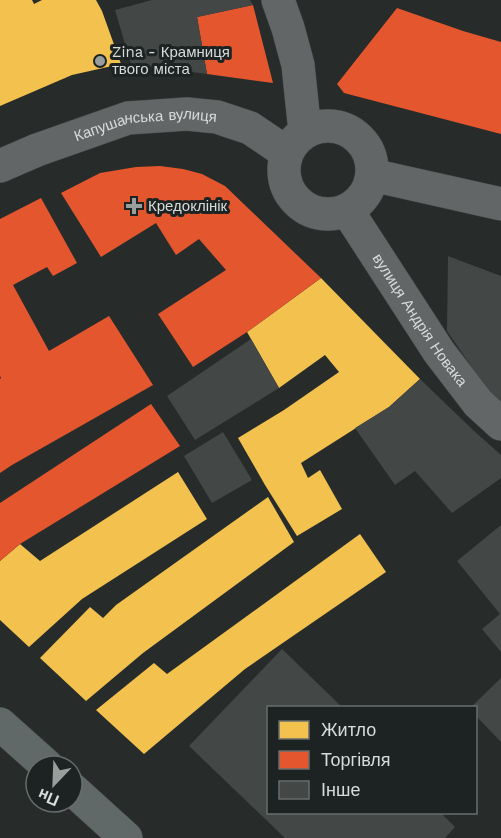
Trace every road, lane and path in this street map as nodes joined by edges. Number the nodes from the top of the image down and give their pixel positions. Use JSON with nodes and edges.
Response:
{"nodes":[{"id":1,"x":278,"y":0,"type":"edge"},
{"id":2,"x":296,"y":142,"type":"junction"},
{"id":3,"x":0,"y":166,"type":"edge"},
{"id":4,"x":372,"y":175,"type":"junction"},
{"id":5,"x":501,"y":204,"type":"edge"},
{"id":6,"x":347,"y":210,"type":"junction"},
{"id":7,"x":501,"y":423,"type":"edge"},
{"id":8,"x":0,"y":724,"type":"edge"},
{"id":9,"x":33,"y":754,"type":"edge"},
{"id":10,"x":84,"y":800,"type":"edge"},
{"id":11,"x":126,"y":838,"type":"edge"}],
"edges":[{"from":1,"to":2,"type":"street"},
{"from":2,"to":3,"type":"street","name":"Капушанська вулиця"},
{"from":2,"to":4,"type":"street"},
{"from":2,"to":6,"type":"street"},
{"from":4,"to":5,"type":"street"},
{"from":4,"to":6,"type":"street"},
{"from":6,"to":7,"type":"street","name":"вулиця Андрія Новака"},
{"from":8,"to":9,"type":"main road"},
{"from":10,"to":11,"type":"main road"}]}
